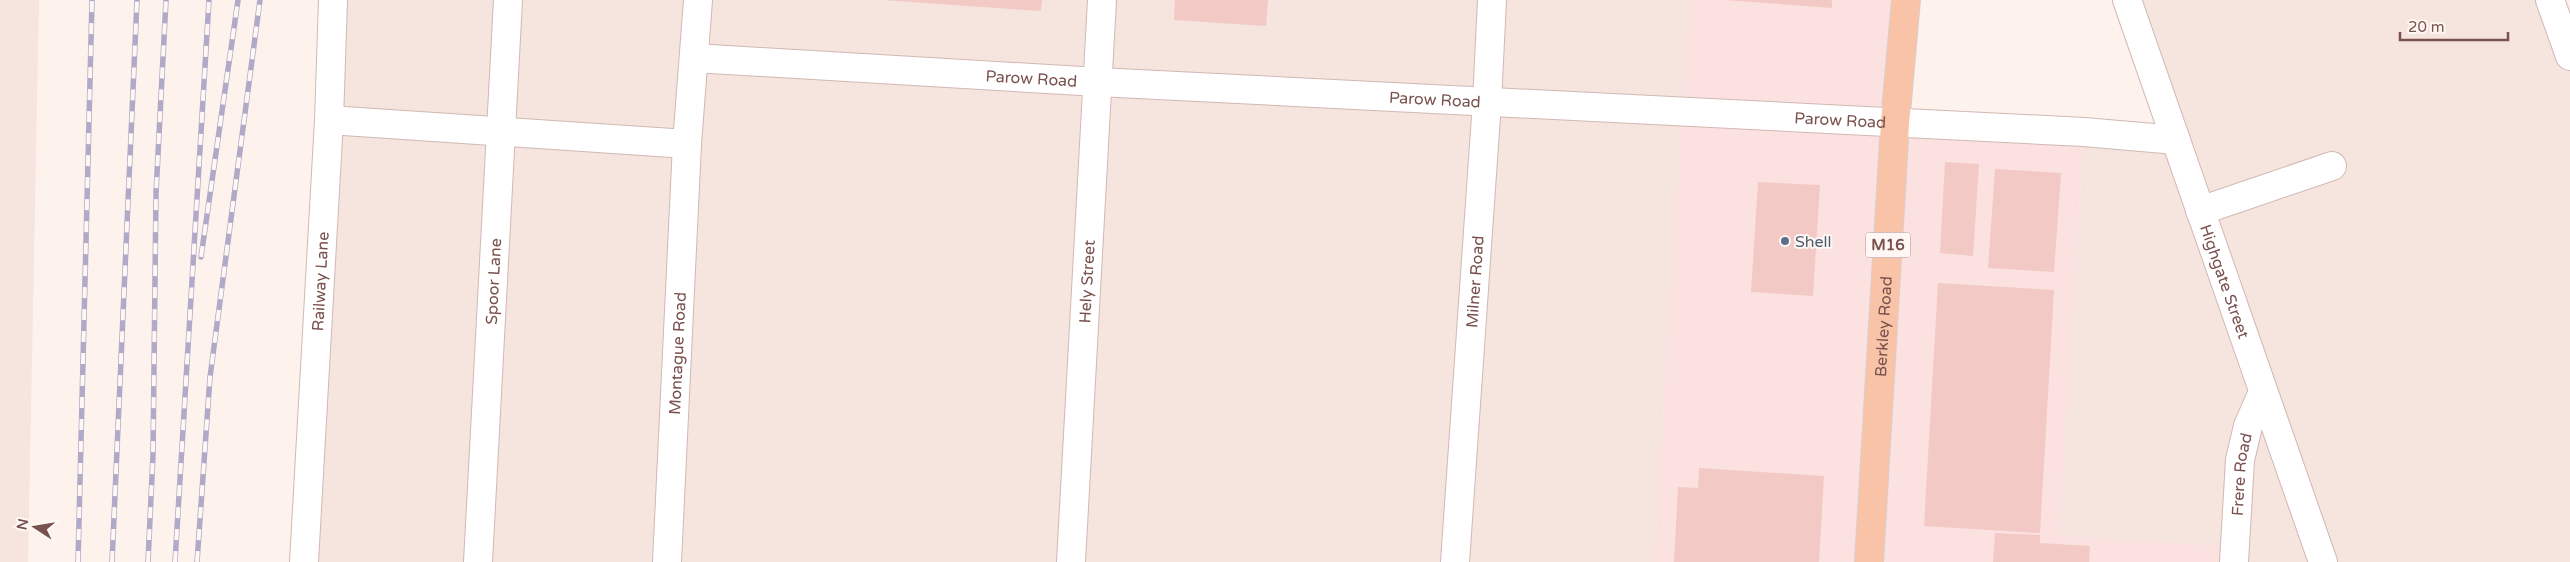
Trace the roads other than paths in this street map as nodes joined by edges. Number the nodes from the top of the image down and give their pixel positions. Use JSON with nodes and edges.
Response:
{"nodes":[{"id":1,"x":333,"y":0,"type":"edge"},
{"id":2,"x":508,"y":0,"type":"edge"},
{"id":3,"x":698,"y":0,"type":"edge"},
{"id":4,"x":1102,"y":0,"type":"edge"},
{"id":5,"x":1492,"y":0,"type":"edge"},
{"id":6,"x":1906,"y":0,"type":"edge"},
{"id":7,"x":2127,"y":0,"type":"edge"},
{"id":8,"x":2550,"y":0,"type":"edge"},
{"id":9,"x":2570,"y":56,"type":"edge"},
{"id":10,"x":694,"y":58,"type":"junction"},
{"id":11,"x":1098,"y":82,"type":"junction"},
{"id":12,"x":1487,"y":102,"type":"junction"},
{"id":13,"x":329,"y":120,"type":"junction"},
{"id":14,"x":1895,"y":123,"type":"junction"},
{"id":15,"x":501,"y":132,"type":"junction"},
{"id":16,"x":2176,"y":140,"type":"junction"},
{"id":17,"x":687,"y":144,"type":"junction"},
{"id":18,"x":2332,"y":166,"type":"dead end"},
{"id":19,"x":2200,"y":211,"type":"junction"},
{"id":20,"x":2263,"y":392,"type":"junction"},
{"id":21,"x":304,"y":562,"type":"edge"},
{"id":22,"x":478,"y":562,"type":"edge"},
{"id":23,"x":667,"y":562,"type":"edge"},
{"id":24,"x":1071,"y":562,"type":"edge"},
{"id":25,"x":1455,"y":562,"type":"edge"},
{"id":26,"x":1869,"y":562,"type":"edge"},
{"id":27,"x":2234,"y":562,"type":"edge"},
{"id":28,"x":2323,"y":562,"type":"edge"}],
"edges":[{"from":1,"to":13,"type":"street","name":"Railway Lane"},
{"from":2,"to":15,"type":"street","name":"Spoor Lane"},
{"from":3,"to":10,"type":"street","name":"Montague Road"},
{"from":4,"to":11,"type":"street","name":"Hely Street"},
{"from":5,"to":12,"type":"street","name":"Milner Road"},
{"from":6,"to":14,"type":"main road","name":"Berkley Road","number":"M16"},
{"from":7,"to":16,"type":"street","name":"Highgate Street"},
{"from":8,"to":9,"type":"street"},
{"from":10,"to":11,"type":"street","name":"Parow Road"},
{"from":10,"to":17,"type":"street","name":"Montague Road"},
{"from":11,"to":12,"type":"street","name":"Parow Road"},
{"from":11,"to":24,"type":"street","name":"Hely Street"},
{"from":12,"to":14,"type":"street","name":"Parow Road"},
{"from":12,"to":25,"type":"street","name":"Milner Road"},
{"from":13,"to":15,"type":"street"},
{"from":13,"to":21,"type":"street","name":"Railway Lane"},
{"from":14,"to":16,"type":"street","name":"Parow Road"},
{"from":14,"to":26,"type":"main road","name":"Berkley Road","number":"M16"},
{"from":15,"to":17,"type":"street"},
{"from":15,"to":22,"type":"street","name":"Spoor Lane"},
{"from":16,"to":19,"type":"street","name":"Highgate Street"},
{"from":17,"to":23,"type":"street","name":"Montague Road"},
{"from":18,"to":19,"type":"street"},
{"from":19,"to":20,"type":"street","name":"Highgate Street"},
{"from":20,"to":27,"type":"street","name":"Frere Road"},
{"from":20,"to":28,"type":"street","name":"Highgate Street"}]}
